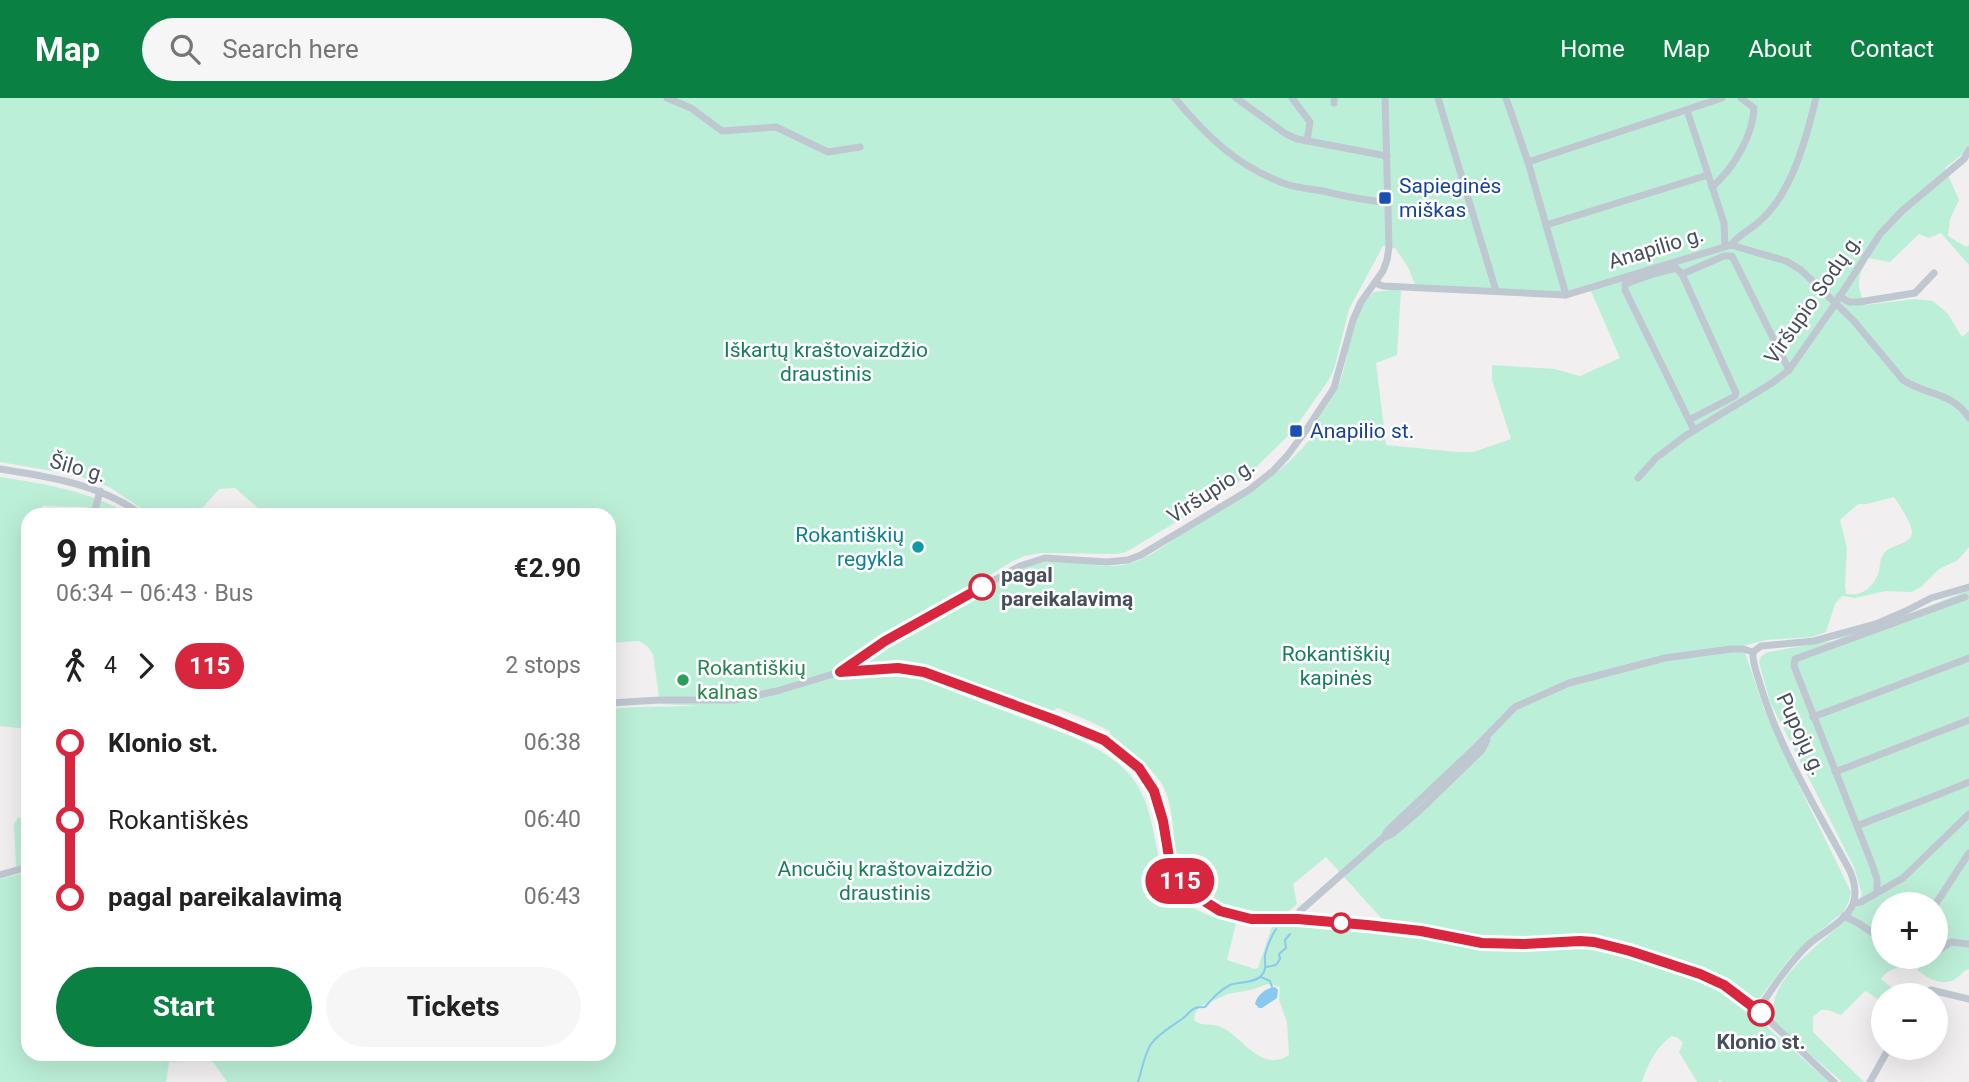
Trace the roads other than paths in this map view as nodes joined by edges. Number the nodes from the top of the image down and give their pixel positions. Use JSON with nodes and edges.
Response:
{"nodes":[{"id":1,"x":667,"y":98,"type":"edge"},
{"id":2,"x":1175,"y":98,"type":"edge"},
{"id":3,"x":1236,"y":98,"type":"edge"},
{"id":4,"x":1292,"y":98,"type":"edge"},
{"id":5,"x":1385,"y":98,"type":"edge"},
{"id":6,"x":1438,"y":98,"type":"edge"},
{"id":7,"x":1506,"y":98,"type":"edge"},
{"id":8,"x":1722,"y":98,"type":"edge"},
{"id":9,"x":1741,"y":98,"type":"edge"},
{"id":10,"x":1816,"y":98,"type":"edge"},
{"id":11,"x":1687,"y":110,"type":"junction"},
{"id":12,"x":1307,"y":141,"type":"junction"},
{"id":13,"x":860,"y":148,"type":"dead end"},
{"id":14,"x":1969,"y":150,"type":"edge"},
{"id":15,"x":1387,"y":156,"type":"junction"},
{"id":16,"x":1966,"y":160,"type":"edge"},
{"id":17,"x":1528,"y":162,"type":"junction"},
{"id":18,"x":1708,"y":175,"type":"junction"},
{"id":19,"x":1712,"y":187,"type":"junction"},
{"id":20,"x":1388,"y":202,"type":"junction"},
{"id":21,"x":1546,"y":225,"type":"junction"},
{"id":22,"x":1728,"y":245,"type":"junction"},
{"id":23,"x":1690,"y":257,"type":"junction"},
{"id":24,"x":1694,"y":270,"type":"junction"},
{"id":25,"x":1934,"y":273,"type":"dead end"},
{"id":26,"x":1682,"y":274,"type":"junction"},
{"id":27,"x":1375,"y":283,"type":"junction"},
{"id":28,"x":1496,"y":291,"type":"junction"},
{"id":29,"x":1566,"y":295,"type":"junction"},
{"id":30,"x":1838,"y":299,"type":"junction"},
{"id":31,"x":1789,"y":370,"type":"junction"},
{"id":32,"x":1969,"y":418,"type":"edge"},
{"id":33,"x":1689,"y":420,"type":"junction"},
{"id":34,"x":1694,"y":430,"type":"junction"},
{"id":35,"x":0,"y":468,"type":"edge"},
{"id":36,"x":1638,"y":478,"type":"dead end"},
{"id":37,"x":100,"y":491,"type":"junction"},
{"id":38,"x":96,"y":508,"type":"edge"},
{"id":39,"x":132,"y":508,"type":"edge"},
{"id":40,"x":1969,"y":587,"type":"edge"},
{"id":41,"x":1965,"y":597,"type":"dead end"},
{"id":42,"x":1753,"y":652,"type":"junction"},
{"id":43,"x":1969,"y":658,"type":"edge"},
{"id":44,"x":840,"y":672,"type":"junction"},
{"id":45,"x":616,"y":703,"type":"edge"},
{"id":46,"x":1813,"y":717,"type":"junction"},
{"id":47,"x":1969,"y":720,"type":"edge"},
{"id":48,"x":1835,"y":772,"type":"junction"},
{"id":49,"x":1969,"y":782,"type":"edge"},
{"id":50,"x":1969,"y":814,"type":"edge"},
{"id":51,"x":1857,"y":827,"type":"junction"},
{"id":52,"x":1969,"y":853,"type":"edge"},
{"id":53,"x":21,"y":869,"type":"edge"},
{"id":54,"x":0,"y":875,"type":"edge"},
{"id":55,"x":1877,"y":892,"type":"joint"},
{"id":56,"x":1944,"y":892,"type":"edge"},
{"id":57,"x":1871,"y":896,"type":"edge"},
{"id":58,"x":1854,"y":903,"type":"junction"},
{"id":59,"x":1844,"y":916,"type":"junction"},
{"id":60,"x":1298,"y":919,"type":"junction"},
{"id":61,"x":1871,"y":932,"type":"edge"},
{"id":62,"x":1948,"y":944,"type":"edge"},
{"id":63,"x":1969,"y":944,"type":"edge"},
{"id":64,"x":1948,"y":994,"type":"edge"},
{"id":65,"x":1969,"y":999,"type":"edge"},
{"id":66,"x":1758,"y":1010,"type":"junction"},
{"id":67,"x":1882,"y":1060,"type":"edge"},
{"id":68,"x":1834,"y":1082,"type":"edge"},
{"id":69,"x":1870,"y":1082,"type":"edge"}],
"edges":[{"from":1,"to":13,"type":"street"},
{"from":2,"to":20,"type":"street"},
{"from":3,"to":12,"type":"street"},
{"from":4,"to":12,"type":"street"},
{"from":5,"to":15,"type":"street","name":"Viršupio g."},
{"from":6,"to":28,"type":"street"},
{"from":7,"to":17,"type":"street"},
{"from":8,"to":11,"type":"street"},
{"from":9,"to":19,"type":"street"},
{"from":10,"to":22,"type":"street"},
{"from":11,"to":17,"type":"street"},
{"from":11,"to":18,"type":"street"},
{"from":12,"to":15,"type":"street"},
{"from":14,"to":16,"type":"street","name":"Viršupio Sodų g."},
{"from":15,"to":20,"type":"street","name":"Viršupio g."},
{"from":16,"to":30,"type":"street","name":"Viršupio Sodų g."},
{"from":17,"to":21,"type":"street"},
{"from":18,"to":19,"type":"street"},
{"from":18,"to":21,"type":"street"},
{"from":19,"to":22,"type":"street"},
{"from":20,"to":27,"type":"street","name":"Viršupio g."},
{"from":21,"to":29,"type":"street"},
{"from":22,"to":23,"type":"street","name":"Anapilio g."},
{"from":22,"to":30,"type":"street","name":"Anapilio g."},
{"from":23,"to":24,"type":"street"},
{"from":23,"to":29,"type":"street","name":"Anapilio g."},
{"from":24,"to":26,"type":"street"},
{"from":24,"to":31,"type":"street"},
{"from":25,"to":30,"type":"street"},
{"from":26,"to":33,"type":"street"},
{"from":26,"to":33,"type":"street"},
{"from":27,"to":28,"type":"street","name":"Anapilio g."},
{"from":27,"to":44,"type":"street","name":"Viršupio g."},
{"from":28,"to":29,"type":"street","name":"Anapilio g."},
{"from":30,"to":31,"type":"street","name":"Viršupio Sodų g."},
{"from":30,"to":32,"type":"street","name":"Anapilio g."},
{"from":31,"to":34,"type":"street","name":"Viršupio Sodų g."},
{"from":33,"to":34,"type":"street"},
{"from":34,"to":36,"type":"street","name":"Viršupio Sodų g."},
{"from":35,"to":37,"type":"street","name":"Šilo g."},
{"from":37,"to":38,"type":"street"},
{"from":37,"to":39,"type":"street","name":"Šilo g."},
{"from":40,"to":42,"type":"street"},
{"from":41,"to":46,"type":"street"},
{"from":42,"to":58,"type":"street","name":"Pupojų g."},
{"from":42,"to":60,"type":"street"},
{"from":43,"to":46,"type":"street"},
{"from":44,"to":45,"type":"street"},
{"from":44,"to":60,"type":"street"},
{"from":46,"to":48,"type":"street"},
{"from":47,"to":48,"type":"street"},
{"from":48,"to":51,"type":"street"},
{"from":49,"to":51,"type":"street"},
{"from":50,"to":55,"type":"street"},
{"from":51,"to":55,"type":"street"},
{"from":52,"to":56,"type":"street"},
{"from":53,"to":54,"type":"street"},
{"from":57,"to":58,"type":"street"},
{"from":58,"to":59,"type":"street"},
{"from":59,"to":61,"type":"street"},
{"from":59,"to":66,"type":"street"},
{"from":60,"to":66,"type":"street"},
{"from":62,"to":63,"type":"street"},
{"from":64,"to":65,"type":"street"},
{"from":66,"to":68,"type":"street"},
{"from":67,"to":69,"type":"street"}]}
